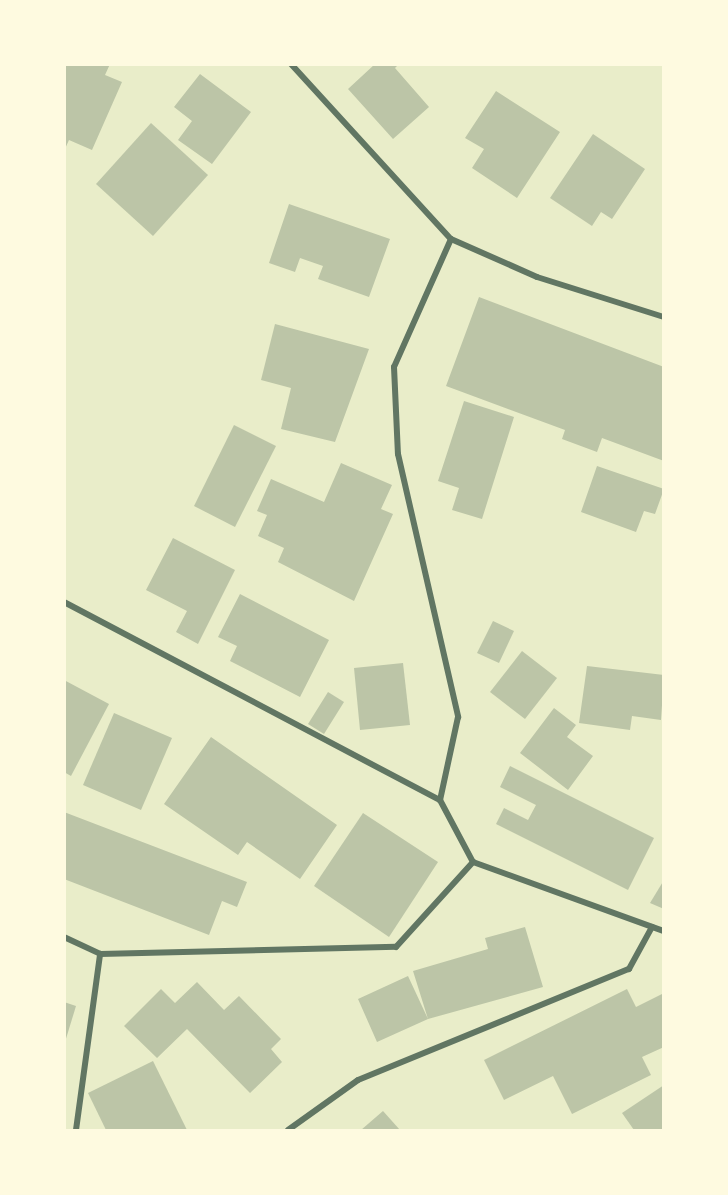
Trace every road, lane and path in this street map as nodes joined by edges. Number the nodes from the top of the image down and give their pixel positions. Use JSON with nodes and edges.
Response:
{"nodes":[{"id":1,"x":291,"y":64,"type":"edge"},
{"id":2,"x":451,"y":238,"type":"junction"},
{"id":3,"x":663,"y":316,"type":"edge"},
{"id":4,"x":64,"y":602,"type":"edge"},
{"id":5,"x":440,"y":800,"type":"junction"},
{"id":6,"x":473,"y":862,"type":"junction"},
{"id":7,"x":652,"y":927,"type":"junction"},
{"id":8,"x":663,"y":931,"type":"edge"},
{"id":9,"x":64,"y":937,"type":"edge"},
{"id":10,"x":100,"y":954,"type":"junction"},
{"id":11,"x":76,"y":1131,"type":"edge"},
{"id":12,"x":288,"y":1131,"type":"edge"}],
"edges":[{"from":1,"to":2,"type":"street"},
{"from":2,"to":3,"type":"street"},
{"from":2,"to":5,"type":"street"},
{"from":4,"to":5,"type":"street"},
{"from":5,"to":6,"type":"street"},
{"from":6,"to":7,"type":"street"},
{"from":6,"to":10,"type":"street"},
{"from":7,"to":8,"type":"street"},
{"from":7,"to":12,"type":"street"},
{"from":9,"to":10,"type":"street"},
{"from":10,"to":11,"type":"street"}]}
